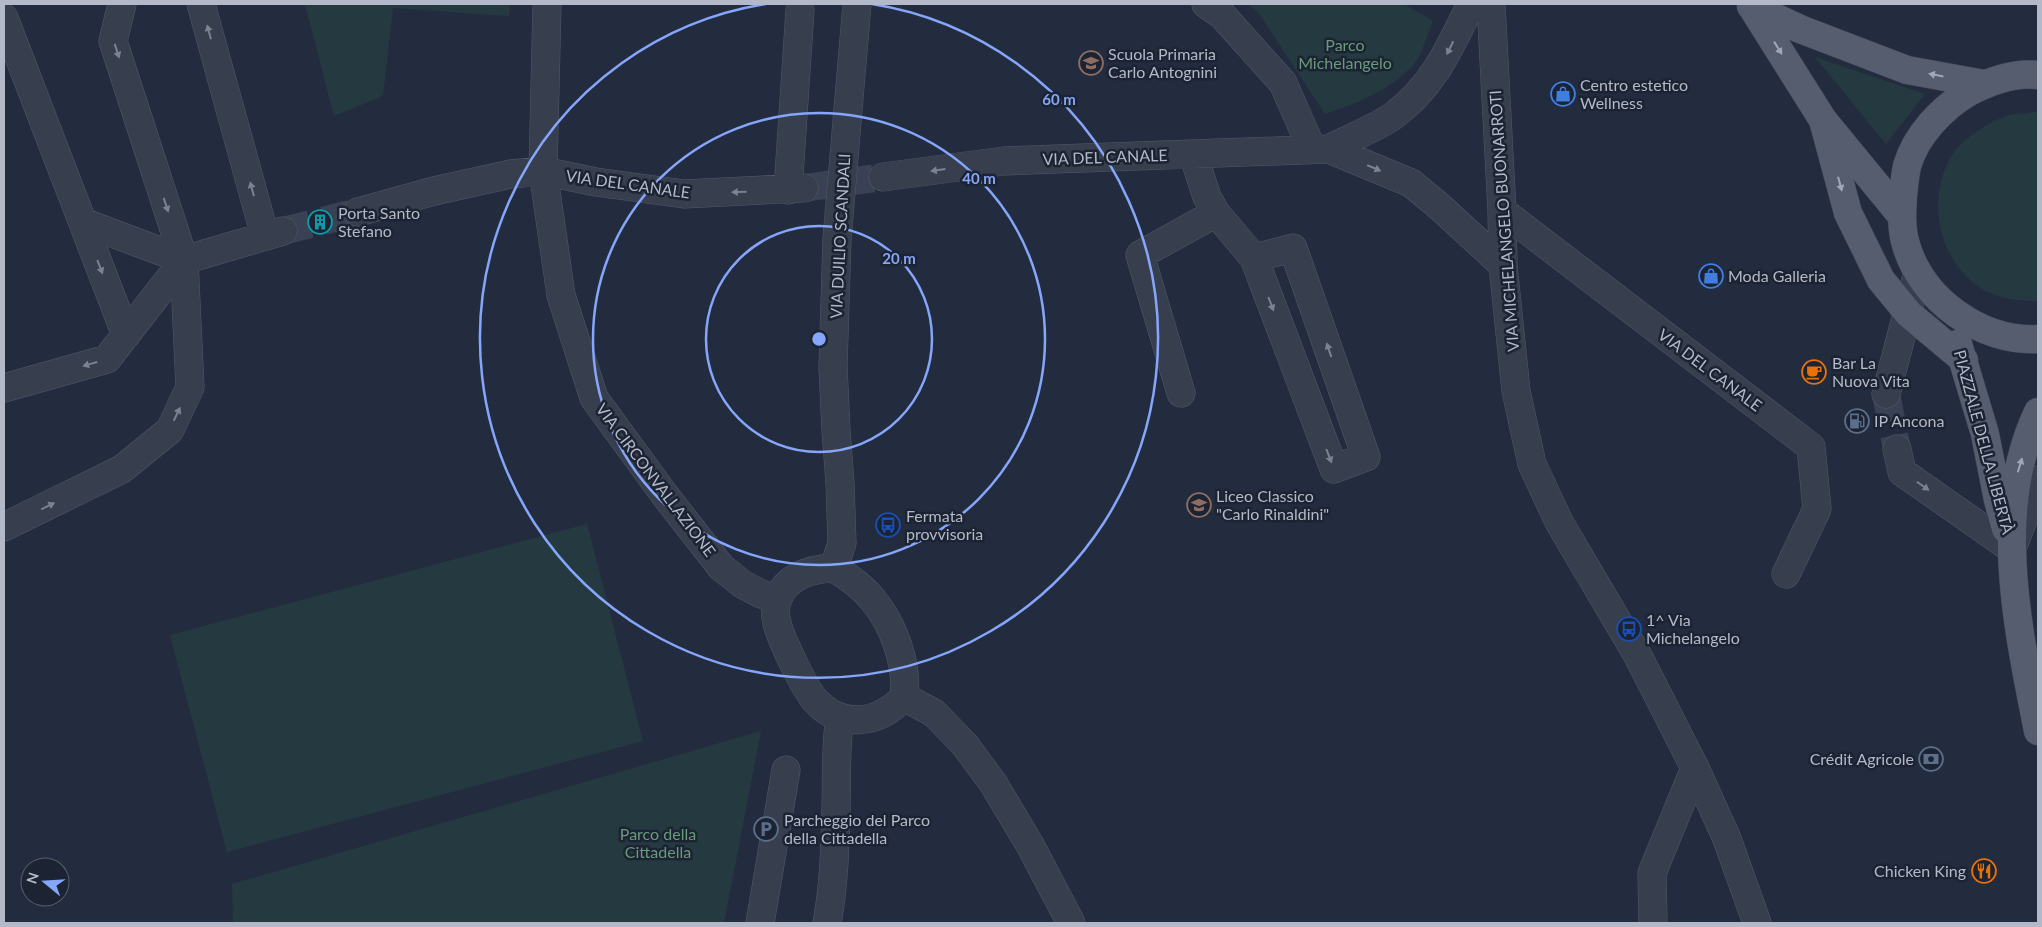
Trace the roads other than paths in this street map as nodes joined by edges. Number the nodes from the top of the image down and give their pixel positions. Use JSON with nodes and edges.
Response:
{"nodes":[{"id":1,"x":122,"y":4,"type":"edge"},
{"id":2,"x":201,"y":4,"type":"edge"},
{"id":3,"x":548,"y":4,"type":"edge"},
{"id":4,"x":857,"y":4,"type":"edge"},
{"id":5,"x":1206,"y":4,"type":"edge"},
{"id":6,"x":1471,"y":4,"type":"edge"},
{"id":7,"x":1491,"y":4,"type":"edge"},
{"id":8,"x":1750,"y":5,"type":"edge"},
{"id":9,"x":800,"y":10,"type":"dead end"},
{"id":10,"x":4,"y":18,"type":"edge"},
{"id":11,"x":2037,"y":72,"type":"edge"},
{"id":12,"x":1984,"y":84,"type":"junction"},
{"id":13,"x":1822,"y":120,"type":"junction"},
{"id":14,"x":1320,"y":149,"type":"junction"},
{"id":15,"x":1193,"y":154,"type":"junction"},
{"id":16,"x":543,"y":171,"type":"junction"},
{"id":17,"x":883,"y":177,"type":"tunnel mouth"},
{"id":18,"x":1502,"y":211,"type":"junction"},
{"id":19,"x":358,"y":212,"type":"tunnel mouth"},
{"id":20,"x":1216,"y":213,"type":"junction"},
{"id":21,"x":1901,"y":215,"type":"junction"},
{"id":22,"x":83,"y":222,"type":"junction"},
{"id":23,"x":1254,"y":258,"type":"junction"},
{"id":24,"x":184,"y":260,"type":"junction"},
{"id":25,"x":1503,"y":265,"type":"junction"},
{"id":26,"x":1918,"y":272,"type":"junction"},
{"id":27,"x":1946,"y":307,"type":"junction"},
{"id":28,"x":1909,"y":314,"type":"junction"},
{"id":29,"x":126,"y":335,"type":"junction"},
{"id":30,"x":2038,"y":339,"type":"edge"},
{"id":31,"x":1964,"y":360,"type":"junction"},
{"id":32,"x":4,"y":388,"type":"edge"},
{"id":33,"x":1181,"y":393,"type":"dead end"},
{"id":34,"x":1886,"y":394,"type":"tunnel mouth"},
{"id":35,"x":2038,"y":412,"type":"edge"},
{"id":36,"x":1897,"y":449,"type":"tunnel mouth"},
{"id":37,"x":2038,"y":480,"type":"edge"},
{"id":38,"x":4,"y":527,"type":"edge"},
{"id":39,"x":2012,"y":549,"type":"junction"},
{"id":40,"x":834,"y":568,"type":"junction"},
{"id":41,"x":1786,"y":574,"type":"dead end"},
{"id":42,"x":777,"y":600,"type":"junction"},
{"id":43,"x":2030,"y":655,"type":"edge"},
{"id":44,"x":904,"y":697,"type":"junction"},
{"id":45,"x":840,"y":718,"type":"junction"},
{"id":46,"x":2038,"y":731,"type":"edge"},
{"id":47,"x":1694,"y":768,"type":"junction"},
{"id":48,"x":786,"y":770,"type":"dead end"},
{"id":49,"x":760,"y":923,"type":"edge"},
{"id":50,"x":827,"y":923,"type":"edge"},
{"id":51,"x":1072,"y":923,"type":"edge"},
{"id":52,"x":1653,"y":923,"type":"edge"},
{"id":53,"x":1757,"y":923,"type":"edge"}],
"edges":[{"from":1,"to":24,"type":"street","one_way":true},
{"from":24,"to":2,"type":"street","one_way":true},
{"from":3,"to":16,"type":"street","name":"VIA CIRCONVALLAZIONE"},
{"from":4,"to":40,"type":"street","name":"VIA DUILIO SCANDALI"},
{"from":5,"to":14,"type":"street"},
{"from":6,"to":14,"type":"street","name":"VIA DEL CANALE","one_way":true},
{"from":7,"to":18,"type":"street","name":"VIA MICHELANGELO BUONARROTI"},
{"from":12,"to":8,"type":"main road","name":"PIAZZALE DELLA LIBERTÀ","one_way":true},
{"from":8,"to":13,"type":"main road","name":"PIAZZALE DELLA LIBERTÀ","one_way":true},
{"from":9,"to":16,"type":"street","name":"VIA DEL CANALE","one_way":true},
{"from":10,"to":22,"type":"street"},
{"from":11,"to":12,"type":"main road","name":"PIAZZALE DELLA LIBERTÀ"},
{"from":12,"to":21,"type":"main road","name":"PIAZZALE DELLA LIBERTÀ"},
{"from":13,"to":21,"type":"main road","name":"PIAZZALE DELLA LIBERTÀ"},
{"from":13,"to":28,"type":"main road","one_way":true},
{"from":14,"to":15,"type":"street","name":"VIA DEL CANALE"},
{"from":14,"to":25,"type":"street","name":"VIA DEL CANALE","one_way":true},
{"from":15,"to":17,"type":"street","name":"VIA DEL CANALE","one_way":true},
{"from":15,"to":20,"type":"street"},
{"from":16,"to":19,"type":"street","name":"VIA DEL CANALE"},
{"from":16,"to":42,"type":"street","name":"VIA CIRCONVALLAZIONE"},
{"from":18,"to":25,"type":"street","name":"VIA MICHELANGELO BUONARROTI"},
{"from":18,"to":41,"type":"street","name":"VIA DEL CANALE"},
{"from":20,"to":23,"type":"street"},
{"from":20,"to":33,"type":"street"},
{"from":21,"to":26,"type":"main road","name":"PIAZZALE DELLA LIBERTÀ"},
{"from":22,"to":24,"type":"street"},
{"from":22,"to":29,"type":"street","one_way":true},
{"from":23,"to":23,"type":"street","one_way":true},
{"from":24,"to":29,"type":"street"},
{"from":38,"to":24,"type":"street","one_way":true},
{"from":25,"to":47,"type":"street","name":"VIA MICHELANGELO BUONARROTI"},
{"from":26,"to":27,"type":"main road","name":"PIAZZALE DELLA LIBERTÀ"},
{"from":26,"to":28,"type":"street"},
{"from":27,"to":30,"type":"main road","name":"PIAZZALE DELLA LIBERTÀ"},
{"from":27,"to":31,"type":"main road","name":"PIAZZALE DELLA LIBERTÀ"},
{"from":28,"to":31,"type":"main road"},
{"from":28,"to":34,"type":"street"},
{"from":29,"to":32,"type":"street","one_way":true},
{"from":31,"to":39,"type":"main road","name":"PIAZZALE DELLA LIBERTÀ"},
{"from":39,"to":35,"type":"main road","name":"PIAZZALE DELLA LIBERTÀ","one_way":true},
{"from":36,"to":39,"type":"street","one_way":true},
{"from":37,"to":39,"type":"street","name":"PIAZZALE DELLA LIBERTÀ"},
{"from":39,"to":43,"type":"main road","name":"PIAZZALE DELLA LIBERTÀ"},
{"from":40,"to":42,"type":"street"},
{"from":40,"to":44,"type":"street"},
{"from":42,"to":45,"type":"street"},
{"from":43,"to":46,"type":"main road","name":"PIAZZALE DELLA LIBERTÀ"},
{"from":44,"to":45,"type":"street"},
{"from":44,"to":51,"type":"street"},
{"from":45,"to":50,"type":"street"},
{"from":47,"to":52,"type":"street"},
{"from":47,"to":53,"type":"street","name":"VIA MICHELANGELO BUONARROTI"},
{"from":48,"to":49,"type":"street"}]}
